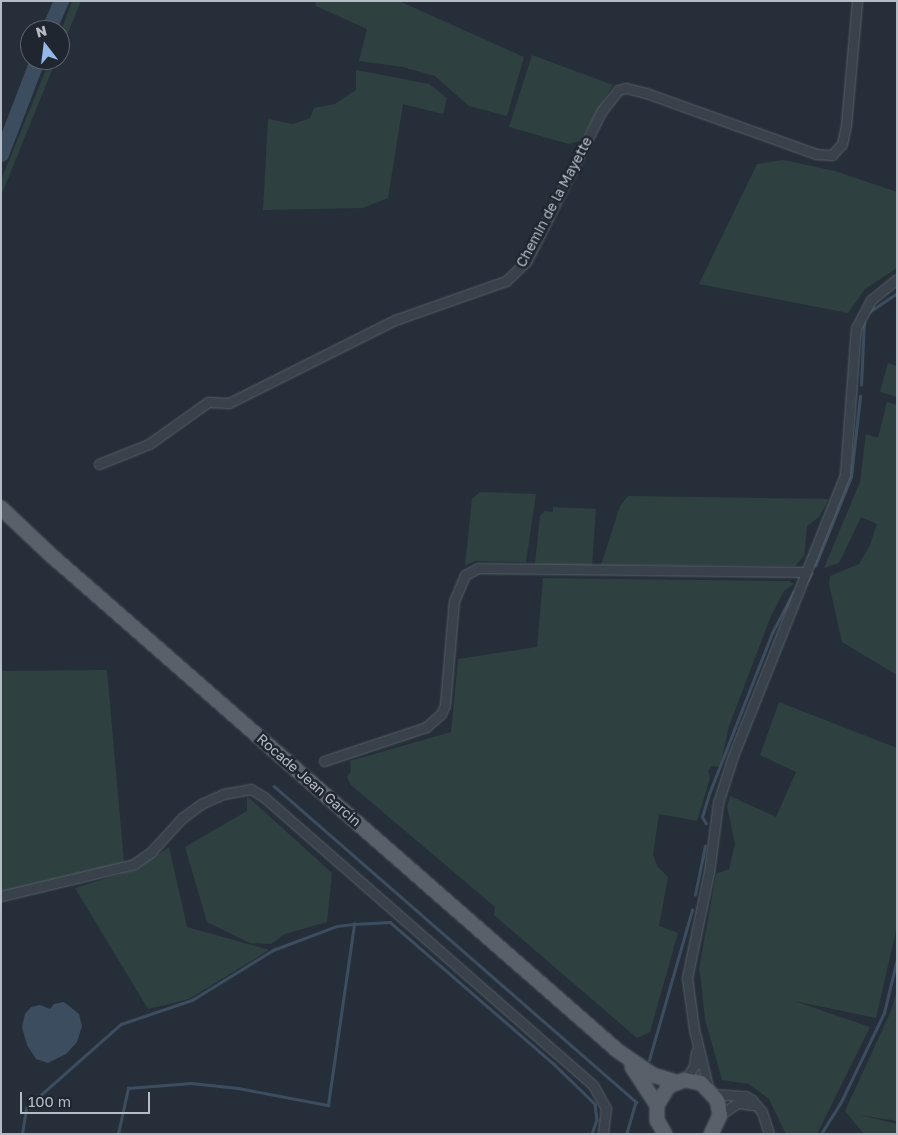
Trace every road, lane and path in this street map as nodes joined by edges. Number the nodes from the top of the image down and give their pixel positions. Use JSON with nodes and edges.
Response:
{"nodes":[{"id":1,"x":857,"y":1,"type":"edge"},
{"id":2,"x":897,"y":279,"type":"edge"},
{"id":3,"x":99,"y":464,"type":"dead end"},
{"id":4,"x":1,"y":508,"type":"edge"},
{"id":5,"x":805,"y":572,"type":"junction"},
{"id":6,"x":324,"y":761,"type":"dead end"},
{"id":7,"x":1,"y":896,"type":"edge"},
{"id":8,"x":694,"y":1029,"type":"junction"},
{"id":9,"x":618,"y":1051,"type":"junction"},
{"id":10,"x":680,"y":1081,"type":"junction"},
{"id":11,"x":711,"y":1090,"type":"junction"},
{"id":12,"x":657,"y":1105,"type":"junction"},
{"id":13,"x":760,"y":1109,"type":"junction"},
{"id":14,"x":716,"y":1127,"type":"edge"},
{"id":15,"x":661,"y":1131,"type":"edge"},
{"id":16,"x":603,"y":1134,"type":"edge"},
{"id":17,"x":769,"y":1134,"type":"edge"}],
"edges":[{"from":1,"to":3,"type":"street","name":"Chemin de la Mayette"},
{"from":2,"to":5,"type":"street"},
{"from":4,"to":9,"type":"main road","name":"Rocade Jean Garcin"},
{"from":5,"to":6,"type":"street"},
{"from":5,"to":8,"type":"street"},
{"from":7,"to":16,"type":"street"},
{"from":8,"to":10,"type":"street"},
{"from":8,"to":11,"type":"street"},
{"from":9,"to":10,"type":"main road","name":"Rocade Jean Garcin"},
{"from":9,"to":12,"type":"main road","name":"Rocade Jean Garcin"},
{"from":10,"to":11,"type":"main road","name":"Rocade Jean Garcin"},
{"from":10,"to":12,"type":"main road"},
{"from":11,"to":13,"type":"street"},
{"from":11,"to":14,"type":"main road"},
{"from":12,"to":15,"type":"main road"},
{"from":13,"to":14,"type":"street"},
{"from":13,"to":17,"type":"street"}]}
